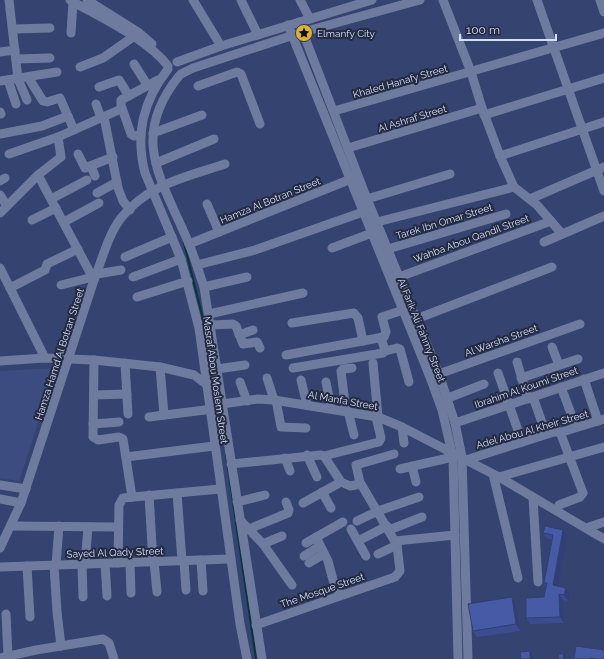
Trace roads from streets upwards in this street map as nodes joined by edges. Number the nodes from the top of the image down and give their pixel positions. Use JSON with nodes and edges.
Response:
{"nodes":[{"id":1,"x":10,"y":0,"type":"edge"},
{"id":2,"x":87,"y":0,"type":"edge"},
{"id":3,"x":193,"y":0,"type":"edge"},
{"id":4,"x":240,"y":0,"type":"edge"},
{"id":5,"x":300,"y":0,"type":"edge"},
{"id":6,"x":372,"y":0,"type":"edge"},
{"id":7,"x":420,"y":0,"type":"edge"},
{"id":8,"x":443,"y":0,"type":"edge"},
{"id":9,"x":537,"y":0,"type":"edge"},
{"id":10,"x":600,"y":0,"type":"edge"},
{"id":11,"x":71,"y":1,"type":"edge"},
{"id":12,"x":99,"y":2,"type":"edge"},
{"id":13,"x":353,"y":3,"type":"edge"},
{"id":14,"x":604,"y":12,"type":"edge"},
{"id":15,"x":310,"y":19,"type":"junction"},
{"id":16,"x":299,"y":22,"type":"junction"},
{"id":17,"x":288,"y":25,"type":"junction"},
{"id":18,"x":50,"y":28,"type":"dead end"},
{"id":19,"x":13,"y":29,"type":"junction"},
{"id":20,"x":303,"y":32,"type":"junction"},
{"id":21,"x":604,"y":32,"type":"edge"},
{"id":22,"x":71,"y":33,"type":"dead end"},
{"id":23,"x":258,"y":34,"type":"junction"},
{"id":24,"x":292,"y":36,"type":"junction"},
{"id":25,"x":133,"y":37,"type":"junction"},
{"id":26,"x":221,"y":46,"type":"junction"},
{"id":27,"x":553,"y":47,"type":"junction"},
{"id":28,"x":0,"y":52,"type":"edge"},
{"id":29,"x":16,"y":55,"type":"junction"},
{"id":30,"x":50,"y":58,"type":"dead end"},
{"id":31,"x":218,"y":60,"type":"junction"},
{"id":32,"x":134,"y":64,"type":"dead end"},
{"id":33,"x":172,"y":65,"type":"junction"},
{"id":34,"x":80,"y":67,"type":"dead end"},
{"id":35,"x":57,"y":72,"type":"dead end"},
{"id":36,"x":471,"y":72,"type":"junction"},
{"id":37,"x":180,"y":75,"type":"junction"},
{"id":38,"x":225,"y":77,"type":"junction"},
{"id":39,"x":23,"y":78,"type":"junction"},
{"id":40,"x":604,"y":78,"type":"edge"},
{"id":41,"x":159,"y":80,"type":"junction"},
{"id":42,"x":4,"y":81,"type":"edge"},
{"id":43,"x":148,"y":86,"type":"junction"},
{"id":44,"x":198,"y":86,"type":"dead end"},
{"id":45,"x":99,"y":87,"type":"dead end"},
{"id":46,"x":568,"y":89,"type":"junction"},
{"id":47,"x":129,"y":96,"type":"junction"},
{"id":48,"x":27,"y":100,"type":"dead end"},
{"id":49,"x":16,"y":104,"type":"dead end"},
{"id":50,"x":96,"y":104,"type":"dead end"},
{"id":51,"x":122,"y":108,"type":"junction"},
{"id":52,"x":483,"y":111,"type":"junction"},
{"id":53,"x":334,"y":112,"type":"junction"},
{"id":54,"x":202,"y":115,"type":"dead end"},
{"id":55,"x":68,"y":116,"type":"junction"},
{"id":56,"x":103,"y":117,"type":"junction"},
{"id":57,"x":604,"y":122,"type":"edge"},
{"id":58,"x":260,"y":124,"type":"dead end"},
{"id":59,"x":74,"y":130,"type":"junction"},
{"id":60,"x":582,"y":130,"type":"junction"},
{"id":61,"x":153,"y":133,"type":"junction"},
{"id":62,"x":0,"y":134,"type":"edge"},
{"id":63,"x":140,"y":135,"type":"junction"},
{"id":64,"x":58,"y":137,"type":"junction"},
{"id":65,"x":214,"y":139,"type":"dead end"},
{"id":66,"x":348,"y":148,"type":"junction"},
{"id":67,"x":9,"y":154,"type":"dead end"},
{"id":68,"x":78,"y":154,"type":"dead end"},
{"id":69,"x":500,"y":156,"type":"junction"},
{"id":70,"x":113,"y":157,"type":"junction"},
{"id":71,"x":156,"y":163,"type":"junction"},
{"id":72,"x":225,"y":164,"type":"dead end"},
{"id":73,"x":91,"y":166,"type":"junction"},
{"id":74,"x":600,"y":169,"type":"edge"},
{"id":75,"x":450,"y":174,"type":"dead end"},
{"id":76,"x":38,"y":175,"type":"junction"},
{"id":77,"x":354,"y":178,"type":"junction"},
{"id":78,"x":116,"y":182,"type":"junction"},
{"id":79,"x":162,"y":185,"type":"junction"},
{"id":80,"x":514,"y":187,"type":"junction"},
{"id":81,"x":152,"y":190,"type":"junction"},
{"id":82,"x":604,"y":191,"type":"edge"},
{"id":83,"x":97,"y":192,"type":"dead end"},
{"id":84,"x":0,"y":195,"type":"edge"},
{"id":85,"x":367,"y":199,"type":"junction"},
{"id":86,"x":530,"y":199,"type":"junction"},
{"id":87,"x":53,"y":203,"type":"junction"},
{"id":88,"x":99,"y":203,"type":"dead end"},
{"id":89,"x":207,"y":204,"type":"dead end"},
{"id":90,"x":7,"y":206,"type":"junction"},
{"id":91,"x":130,"y":210,"type":"junction"},
{"id":92,"x":363,"y":212,"type":"junction"},
{"id":93,"x":0,"y":213,"type":"edge"},
{"id":94,"x":506,"y":214,"type":"dead end"},
{"id":95,"x":604,"y":216,"type":"edge"},
{"id":96,"x":32,"y":220,"type":"dead end"},
{"id":97,"x":551,"y":221,"type":"junction"},
{"id":98,"x":64,"y":222,"type":"junction"},
{"id":99,"x":377,"y":222,"type":"junction"},
{"id":100,"x":219,"y":232,"type":"junction"},
{"id":101,"x":372,"y":234,"type":"junction"},
{"id":102,"x":562,"y":234,"type":"junction"},
{"id":103,"x":172,"y":237,"type":"junction"},
{"id":104,"x":544,"y":242,"type":"dead end"},
{"id":105,"x":189,"y":244,"type":"junction"},
{"id":106,"x":332,"y":248,"type":"dead end"},
{"id":107,"x":78,"y":249,"type":"junction"},
{"id":108,"x":388,"y":249,"type":"junction"},
{"id":109,"x":125,"y":257,"type":"dead end"},
{"id":110,"x":180,"y":259,"type":"junction"},
{"id":111,"x":197,"y":265,"type":"junction"},
{"id":112,"x":552,"y":267,"type":"dead end"},
{"id":113,"x":0,"y":268,"type":"edge"},
{"id":114,"x":121,"y":270,"type":"dead end"},
{"id":115,"x":95,"y":277,"type":"junction"},
{"id":116,"x":133,"y":277,"type":"dead end"},
{"id":117,"x":248,"y":277,"type":"dead end"},
{"id":118,"x":399,"y":277,"type":"junction"},
{"id":119,"x":188,"y":281,"type":"junction"},
{"id":120,"x":61,"y":285,"type":"dead end"},
{"id":121,"x":204,"y":287,"type":"junction"},
{"id":122,"x":10,"y":288,"type":"junction"},
{"id":123,"x":303,"y":293,"type":"dead end"},
{"id":124,"x":137,"y":297,"type":"dead end"},
{"id":125,"x":411,"y":306,"type":"junction"},
{"id":126,"x":402,"y":310,"type":"junction"},
{"id":127,"x":209,"y":314,"type":"junction"},
{"id":128,"x":416,"y":319,"type":"junction"},
{"id":129,"x":292,"y":323,"type":"dead end"},
{"id":130,"x":580,"y":324,"type":"dead end"},
{"id":131,"x":211,"y":325,"type":"junction"},
{"id":132,"x":253,"y":330,"type":"dead end"},
{"id":133,"x":239,"y":335,"type":"junction"},
{"id":134,"x":381,"y":338,"type":"junction"},
{"id":135,"x":363,"y":341,"type":"junction"},
{"id":136,"x":552,"y":347,"type":"dead end"},
{"id":137,"x":260,"y":348,"type":"dead end"},
{"id":138,"x":385,"y":351,"type":"junction"},
{"id":139,"x":286,"y":355,"type":"dead end"},
{"id":140,"x":45,"y":358,"type":"junction"},
{"id":141,"x":578,"y":358,"type":"dead end"},
{"id":142,"x":69,"y":359,"type":"junction"},
{"id":143,"x":94,"y":360,"type":"junction"},
{"id":144,"x":0,"y":361,"type":"edge"},
{"id":145,"x":517,"y":362,"type":"dead end"},
{"id":146,"x":125,"y":363,"type":"junction"},
{"id":147,"x":373,"y":363,"type":"dead end"},
{"id":148,"x":245,"y":365,"type":"dead end"},
{"id":149,"x":559,"y":365,"type":"junction"},
{"id":150,"x":160,"y":367,"type":"junction"},
{"id":151,"x":292,"y":368,"type":"dead end"},
{"id":152,"x":352,"y":368,"type":"dead end"},
{"id":153,"x":218,"y":370,"type":"junction"},
{"id":154,"x":204,"y":373,"type":"junction"},
{"id":155,"x":498,"y":373,"type":"dead end"},
{"id":156,"x":604,"y":373,"type":"edge"},
{"id":157,"x":434,"y":376,"type":"junction"},
{"id":158,"x":267,"y":378,"type":"dead end"},
{"id":159,"x":521,"y":378,"type":"junction"},
{"id":160,"x":301,"y":380,"type":"dead end"},
{"id":161,"x":584,"y":380,"type":"junction"},
{"id":162,"x":240,"y":382,"type":"dead end"},
{"id":163,"x":326,"y":382,"type":"dead end"},
{"id":164,"x":409,"y":382,"type":"dead end"},
{"id":165,"x":206,"y":384,"type":"junction"},
{"id":166,"x":484,"y":384,"type":"dead end"},
{"id":167,"x":561,"y":387,"type":"junction"},
{"id":168,"x":127,"y":394,"type":"junction"},
{"id":169,"x":94,"y":395,"type":"junction"},
{"id":170,"x":448,"y":398,"type":"junction"},
{"id":171,"x":530,"y":398,"type":"junction"},
{"id":172,"x":246,"y":400,"type":"junction"},
{"id":173,"x":275,"y":400,"type":"junction"},
{"id":174,"x":307,"y":405,"type":"junction"},
{"id":175,"x":509,"y":405,"type":"junction"},
{"id":176,"x":222,"y":406,"type":"junction"},
{"id":177,"x":331,"y":408,"type":"junction"},
{"id":178,"x":209,"y":410,"type":"junction"},
{"id":179,"x":347,"y":411,"type":"junction"},
{"id":180,"x":128,"y":414,"type":"dead end"},
{"id":181,"x":164,"y":415,"type":"junction"},
{"id":182,"x":149,"y":417,"type":"dead end"},
{"id":183,"x":377,"y":417,"type":"junction"},
{"id":184,"x":601,"y":420,"type":"edge"},
{"id":185,"x":119,"y":422,"type":"dead end"},
{"id":186,"x":455,"y":423,"type":"junction"},
{"id":187,"x":93,"y":424,"type":"junction"},
{"id":188,"x":402,"y":427,"type":"junction"},
{"id":189,"x":576,"y":427,"type":"junction"},
{"id":190,"x":306,"y":428,"type":"dead end"},
{"id":191,"x":560,"y":432,"type":"junction"},
{"id":192,"x":546,"y":434,"type":"junction"},
{"id":193,"x":354,"y":435,"type":"dead end"},
{"id":194,"x":522,"y":442,"type":"junction"},
{"id":195,"x":404,"y":443,"type":"dead end"},
{"id":196,"x":214,"y":446,"type":"junction"},
{"id":197,"x":604,"y":447,"type":"edge"},
{"id":198,"x":394,"y":454,"type":"dead end"},
{"id":199,"x":306,"y":455,"type":"junction"},
{"id":200,"x":324,"y":456,"type":"junction"},
{"id":201,"x":126,"y":457,"type":"junction"},
{"id":202,"x":458,"y":457,"type":"junction"},
{"id":203,"x":570,"y":457,"type":"junction"},
{"id":204,"x":285,"y":458,"type":"junction"},
{"id":205,"x":231,"y":464,"type":"junction"},
{"id":206,"x":412,"y":466,"type":"junction"},
{"id":207,"x":400,"y":469,"type":"dead end"},
{"id":208,"x":290,"y":471,"type":"dead end"},
{"id":209,"x":496,"y":476,"type":"junction"},
{"id":210,"x":317,"y":477,"type":"dead end"},
{"id":211,"x":340,"y":482,"type":"junction"},
{"id":212,"x":416,"y":482,"type":"dead end"},
{"id":213,"x":360,"y":484,"type":"junction"},
{"id":214,"x":0,"y":485,"type":"edge"},
{"id":215,"x":26,"y":489,"type":"junction"},
{"id":216,"x":220,"y":489,"type":"junction"},
{"id":217,"x":322,"y":492,"type":"junction"},
{"id":218,"x":177,"y":493,"type":"junction"},
{"id":219,"x":149,"y":495,"type":"junction"},
{"id":220,"x":265,"y":495,"type":"dead end"},
{"id":221,"x":132,"y":497,"type":"junction"},
{"id":222,"x":419,"y":497,"type":"dead end"},
{"id":223,"x":533,"y":498,"type":"junction"},
{"id":224,"x":0,"y":499,"type":"edge"},
{"id":225,"x":237,"y":502,"type":"junction"},
{"id":226,"x":286,"y":502,"type":"dead end"},
{"id":227,"x":21,"y":503,"type":"junction"},
{"id":228,"x":303,"y":503,"type":"dead end"},
{"id":229,"x":559,"y":505,"type":"dead end"},
{"id":230,"x":331,"y":508,"type":"dead end"},
{"id":231,"x":378,"y":511,"type":"junction"},
{"id":232,"x":422,"y":517,"type":"dead end"},
{"id":233,"x":240,"y":520,"type":"junction"},
{"id":234,"x":343,"y":522,"type":"dead end"},
{"id":235,"x":604,"y":522,"type":"edge"},
{"id":236,"x":59,"y":526,"type":"junction"},
{"id":237,"x":88,"y":527,"type":"junction"},
{"id":238,"x":118,"y":527,"type":"junction"},
{"id":239,"x":388,"y":528,"type":"junction"},
{"id":240,"x":586,"y":528,"type":"junction"},
{"id":241,"x":250,"y":529,"type":"junction"},
{"id":242,"x":7,"y":530,"type":"edge"},
{"id":243,"x":455,"y":535,"type":"junction"},
{"id":244,"x":282,"y":536,"type":"dead end"},
{"id":245,"x":316,"y":537,"type":"junction"},
{"id":246,"x":604,"y":539,"type":"edge"},
{"id":247,"x":358,"y":541,"type":"junction"},
{"id":248,"x":306,"y":543,"type":"dead end"},
{"id":249,"x":396,"y":543,"type":"junction"},
{"id":250,"x":263,"y":544,"type":"junction"},
{"id":251,"x":0,"y":548,"type":"edge"},
{"id":252,"x":322,"y":550,"type":"junction"},
{"id":253,"x":378,"y":554,"type":"dead end"},
{"id":254,"x":366,"y":556,"type":"dead end"},
{"id":255,"x":230,"y":559,"type":"junction"},
{"id":256,"x":307,"y":559,"type":"dead end"},
{"id":257,"x":201,"y":560,"type":"junction"},
{"id":258,"x":183,"y":561,"type":"junction"},
{"id":259,"x":130,"y":562,"type":"junction"},
{"id":260,"x":154,"y":562,"type":"junction"},
{"id":261,"x":105,"y":563,"type":"junction"},
{"id":262,"x":118,"y":563,"type":"junction"},
{"id":263,"x":83,"y":564,"type":"junction"},
{"id":264,"x":55,"y":565,"type":"junction"},
{"id":265,"x":0,"y":566,"type":"edge"},
{"id":266,"x":27,"y":566,"type":"junction"},
{"id":267,"x":518,"y":578,"type":"dead end"},
{"id":268,"x":538,"y":582,"type":"dead end"},
{"id":269,"x":292,"y":585,"type":"dead end"},
{"id":270,"x":186,"y":590,"type":"dead end"},
{"id":271,"x":203,"y":591,"type":"dead end"},
{"id":272,"x":157,"y":592,"type":"dead end"},
{"id":273,"x":131,"y":593,"type":"dead end"},
{"id":274,"x":340,"y":595,"type":"junction"},
{"id":275,"x":83,"y":596,"type":"dead end"},
{"id":276,"x":107,"y":596,"type":"dead end"},
{"id":277,"x":6,"y":614,"type":"dead end"},
{"id":278,"x":30,"y":617,"type":"dead end"},
{"id":279,"x":256,"y":625,"type":"junction"},
{"id":280,"x":61,"y":646,"type":"junction"},
{"id":281,"x":0,"y":649,"type":"edge"},
{"id":282,"x":26,"y":655,"type":"edge"},
{"id":283,"x":3,"y":657,"type":"edge"},
{"id":284,"x":114,"y":659,"type":"edge"},
{"id":285,"x":247,"y":659,"type":"edge"},
{"id":286,"x":262,"y":659,"type":"edge"},
{"id":287,"x":458,"y":659,"type":"edge"},
{"id":288,"x":468,"y":659,"type":"edge"}],
"edges":[{"from":1,"to":19,"type":"street"},
{"from":2,"to":12,"type":"street"},
{"from":3,"to":26,"type":"street"},
{"from":4,"to":23,"type":"street"},
{"from":5,"to":15,"type":"street"},
{"from":6,"to":13,"type":"street"},
{"from":7,"to":20,"type":"street"},
{"from":8,"to":36,"type":"street"},
{"from":9,"to":27,"type":"street"},
{"from":10,"to":14,"type":"street"},
{"from":11,"to":22,"type":"street"},
{"from":11,"to":25,"type":"street"},
{"from":12,"to":33,"type":"street"},
{"from":13,"to":15,"type":"street"},
{"from":15,"to":16,"type":"street"},
{"from":16,"to":17,"type":"street"},
{"from":16,"to":20,"type":"street","name":"Al Farik Ali Fahmy Street"},
{"from":17,"to":23,"type":"street"},
{"from":17,"to":24,"type":"street","name":"Al Farik Ali Fahmy Street"},
{"from":18,"to":19,"type":"street"},
{"from":19,"to":29,"type":"street"},
{"from":20,"to":24,"type":"street"},
{"from":20,"to":53,"type":"street","name":"Al Farik Ali Fahmy Street"},
{"from":21,"to":27,"type":"street","name":"Khaled Hanafy Street"},
{"from":23,"to":26,"type":"street"},
{"from":24,"to":31,"type":"street"},
{"from":24,"to":77,"type":"street","name":"Al Farik Ali Fahmy Street"},
{"from":25,"to":33,"type":"street"},
{"from":25,"to":34,"type":"street"},
{"from":26,"to":33,"type":"street"},
{"from":27,"to":36,"type":"street","name":"Khaled Hanafy Street"},
{"from":27,"to":46,"type":"street"},
{"from":28,"to":29,"type":"street"},
{"from":29,"to":30,"type":"street"},
{"from":29,"to":39,"type":"street"},
{"from":31,"to":37,"type":"street"},
{"from":31,"to":38,"type":"street"},
{"from":32,"to":43,"type":"street"},
{"from":33,"to":37,"type":"street"},
{"from":33,"to":37,"type":"street"},
{"from":33,"to":41,"type":"street","name":"Masraf Abou Moslem Street"},
{"from":35,"to":39,"type":"street"},
{"from":36,"to":52,"type":"street"},
{"from":36,"to":53,"type":"street","name":"Khaled Hanafy Street"},
{"from":37,"to":61,"type":"street","name":"Masraf Abou Moslem Street"},
{"from":38,"to":44,"type":"street"},
{"from":38,"to":58,"type":"street"},
{"from":39,"to":42,"type":"street"},
{"from":39,"to":48,"type":"street"},
{"from":39,"to":55,"type":"street"},
{"from":40,"to":46,"type":"street","name":"Al Ashraf Street"},
{"from":41,"to":43,"type":"street"},
{"from":41,"to":63,"type":"street","name":"Masraf Abou Moslem Street"},
{"from":42,"to":49,"type":"street"},
{"from":43,"to":47,"type":"street"},
{"from":45,"to":47,"type":"street"},
{"from":46,"to":52,"type":"street","name":"Al Ashraf Street"},
{"from":46,"to":60,"type":"street"},
{"from":47,"to":51,"type":"street"},
{"from":50,"to":56,"type":"street"},
{"from":51,"to":56,"type":"street"},
{"from":51,"to":63,"type":"street"},
{"from":52,"to":66,"type":"street","name":"Al Ashraf Street"},
{"from":52,"to":69,"type":"street"},
{"from":53,"to":66,"type":"street","name":"Al Farik Ali Fahmy Street"},
{"from":54,"to":61,"type":"street"},
{"from":55,"to":59,"type":"street"},
{"from":55,"to":62,"type":"street"},
{"from":56,"to":59,"type":"street"},
{"from":56,"to":70,"type":"street"},
{"from":57,"to":60,"type":"street"},
{"from":59,"to":64,"type":"street"},
{"from":60,"to":69,"type":"street"},
{"from":60,"to":74,"type":"street"},
{"from":61,"to":71,"type":"street","name":"Masraf Abou Moslem Street"},
{"from":63,"to":81,"type":"street","name":"Masraf Abou Moslem Street"},
{"from":64,"to":67,"type":"street"},
{"from":64,"to":76,"type":"street"},
{"from":65,"to":71,"type":"street"},
{"from":66,"to":77,"type":"street","name":"Al Farik Ali Fahmy Street"},
{"from":68,"to":73,"type":"street"},
{"from":69,"to":80,"type":"street"},
{"from":70,"to":73,"type":"street"},
{"from":70,"to":78,"type":"street"},
{"from":71,"to":79,"type":"street","name":"Masraf Abou Moslem Street"},
{"from":72,"to":79,"type":"street","name":"Hamza Hamd Al Botran Street"},
{"from":73,"to":87,"type":"street"},
{"from":74,"to":82,"type":"street"},
{"from":74,"to":86,"type":"street"},
{"from":75,"to":85,"type":"street"},
{"from":76,"to":87,"type":"street"},
{"from":76,"to":90,"type":"street"},
{"from":77,"to":85,"type":"street","name":"Al Farik Ali Fahmy Street"},
{"from":77,"to":92,"type":"street","name":"Al Farik Ali Fahmy Street"},
{"from":77,"to":100,"type":"street","name":"Hamza Al Botran Street"},
{"from":78,"to":83,"type":"street"},
{"from":78,"to":91,"type":"street"},
{"from":79,"to":81,"type":"street","name":"Hamza Hamd Al Botran Street"},
{"from":79,"to":105,"type":"street","name":"Masraf Abou Moslem Street"},
{"from":80,"to":86,"type":"street"},
{"from":80,"to":99,"type":"street"},
{"from":81,"to":91,"type":"street","name":"Hamza Hamd Al Botran Street"},
{"from":81,"to":103,"type":"street","name":"Masraf Abou Moslem Street"},
{"from":84,"to":90,"type":"street"},
{"from":85,"to":99,"type":"street","name":"Al Farik Ali Fahmy Street"},
{"from":86,"to":97,"type":"street"},
{"from":87,"to":96,"type":"street"},
{"from":87,"to":98,"type":"street"},
{"from":88,"to":98,"type":"street"},
{"from":89,"to":100,"type":"street"},
{"from":90,"to":93,"type":"street"},
{"from":91,"to":115,"type":"street","name":"Hamza Hamd Al Botran Street"},
{"from":92,"to":101,"type":"street","name":"Al Farik Ali Fahmy Street"},
{"from":92,"to":111,"type":"street"},
{"from":94,"to":108,"type":"street","name":"Tarek Ibn Omar Street"},
{"from":95,"to":102,"type":"street"},
{"from":97,"to":102,"type":"street"},
{"from":97,"to":118,"type":"street","name":"Wahba Abou Qandil Street"},
{"from":98,"to":107,"type":"street"},
{"from":99,"to":108,"type":"street","name":"Al Farik Ali Fahmy Street"},
{"from":100,"to":105,"type":"street","name":"Hamza Al Botran Street"},
{"from":101,"to":106,"type":"street"},
{"from":101,"to":126,"type":"street","name":"Al Farik Ali Fahmy Street"},
{"from":102,"to":104,"type":"street"},
{"from":103,"to":109,"type":"street"},
{"from":103,"to":110,"type":"street","name":"Masraf Abou Moslem Street"},
{"from":105,"to":111,"type":"street","name":"Masraf Abou Moslem Street"},
{"from":107,"to":115,"type":"street"},
{"from":107,"to":122,"type":"street"},
{"from":108,"to":118,"type":"street","name":"Al Farik Ali Fahmy Street"},
{"from":110,"to":116,"type":"street"},
{"from":110,"to":119,"type":"street","name":"Masraf Abou Moslem Street"},
{"from":111,"to":121,"type":"street","name":"Masraf Abou Moslem Street"},
{"from":112,"to":128,"type":"street","name":"Al Farik Ali Fahmy Street"},
{"from":113,"to":122,"type":"street"},
{"from":114,"to":115,"type":"street"},
{"from":115,"to":120,"type":"street"},
{"from":115,"to":142,"type":"street","name":"Hamza Hamd Al Botran Street"},
{"from":117,"to":121,"type":"street"},
{"from":118,"to":125,"type":"street","name":"Al Farik Ali Fahmy Street"},
{"from":119,"to":124,"type":"street"},
{"from":119,"to":154,"type":"street","name":"Masraf Abou Moslem Street"},
{"from":121,"to":127,"type":"street","name":"Masraf Abou Moslem Street"},
{"from":122,"to":140,"type":"street"},
{"from":123,"to":127,"type":"street"},
{"from":125,"to":126,"type":"street"},
{"from":125,"to":128,"type":"street","name":"Al Farik Ali Fahmy Street"},
{"from":126,"to":134,"type":"street"},
{"from":126,"to":157,"type":"street","name":"Al Farik Ali Fahmy Street"},
{"from":127,"to":131,"type":"street","name":"Masraf Abou Moslem Street"},
{"from":128,"to":157,"type":"street","name":"Al Farik Ali Fahmy Street"},
{"from":129,"to":135,"type":"street"},
{"from":130,"to":157,"type":"street","name":"Al Warsha Street"},
{"from":131,"to":133,"type":"street"},
{"from":131,"to":153,"type":"street","name":"Masraf Abou Moslem Street"},
{"from":132,"to":133,"type":"street"},
{"from":133,"to":137,"type":"street"},
{"from":134,"to":135,"type":"street"},
{"from":134,"to":138,"type":"street"},
{"from":135,"to":139,"type":"street"},
{"from":136,"to":149,"type":"street"},
{"from":138,"to":151,"type":"street"},
{"from":138,"to":164,"type":"street"},
{"from":140,"to":142,"type":"street"},
{"from":140,"to":144,"type":"street"},
{"from":141,"to":149,"type":"street"},
{"from":142,"to":143,"type":"street"},
{"from":142,"to":215,"type":"street","name":"Hamza Hamd Al Botran Street"},
{"from":143,"to":146,"type":"street"},
{"from":143,"to":169,"type":"street"},
{"from":145,"to":159,"type":"street"},
{"from":146,"to":150,"type":"street"},
{"from":146,"to":168,"type":"street"},
{"from":147,"to":183,"type":"street"},
{"from":148,"to":153,"type":"street"},
{"from":149,"to":159,"type":"street"},
{"from":150,"to":165,"type":"street"},
{"from":150,"to":181,"type":"street"},
{"from":152,"to":179,"type":"street"},
{"from":153,"to":154,"type":"street"},
{"from":153,"to":176,"type":"street","name":"Masraf Abou Moslem Street"},
{"from":154,"to":165,"type":"street","name":"Masraf Abou Moslem Street"},
{"from":155,"to":175,"type":"street"},
{"from":156,"to":161,"type":"street","name":"Ibrahim Al Koumi Street"},
{"from":157,"to":170,"type":"street","name":"Al Farik Ali Fahmy Street"},
{"from":157,"to":202,"type":"street","name":"Al Farik Ali Fahmy Street"},
{"from":158,"to":173,"type":"street"},
{"from":159,"to":171,"type":"street"},
{"from":160,"to":174,"type":"street"},
{"from":161,"to":167,"type":"street","name":"Ibrahim Al Koumi Street"},
{"from":161,"to":184,"type":"street"},
{"from":162,"to":172,"type":"street"},
{"from":163,"to":177,"type":"street"},
{"from":165,"to":178,"type":"street","name":"Masraf Abou Moslem Street"},
{"from":166,"to":170,"type":"street"},
{"from":167,"to":171,"type":"street","name":"Ibrahim Al Koumi Street"},
{"from":167,"to":189,"type":"street"},
{"from":168,"to":169,"type":"street"},
{"from":168,"to":180,"type":"street"},
{"from":169,"to":187,"type":"street"},
{"from":170,"to":186,"type":"street","name":"Al Farik Ali Fahmy Street"},
{"from":171,"to":175,"type":"street","name":"Ibrahim Al Koumi Street"},
{"from":171,"to":192,"type":"street"},
{"from":172,"to":173,"type":"street","name":"Al Manfa Street"},
{"from":172,"to":176,"type":"street","name":"Al Manfa Street"},
{"from":173,"to":174,"type":"street","name":"Al Manfa Street"},
{"from":173,"to":190,"type":"street"},
{"from":174,"to":177,"type":"street","name":"Al Manfa Street"},
{"from":175,"to":186,"type":"street","name":"Ibrahim Al Koumi Street"},
{"from":175,"to":194,"type":"street"},
{"from":176,"to":178,"type":"street","name":"Al Manfa Street"},
{"from":176,"to":205,"type":"street","name":"Masraf Abou Moslem Street"},
{"from":177,"to":179,"type":"street","name":"Al Manfa Street"},
{"from":178,"to":181,"type":"street","name":"Al Manfa Street"},
{"from":178,"to":196,"type":"street","name":"Masraf Abou Moslem Street"},
{"from":179,"to":183,"type":"street","name":"Al Manfa Street"},
{"from":179,"to":193,"type":"street"},
{"from":181,"to":182,"type":"street","name":"Al Manfa Street"},
{"from":183,"to":188,"type":"street","name":"Al Manfa Street"},
{"from":183,"to":200,"type":"street"},
{"from":184,"to":189,"type":"street","name":"Adel Abou Al Kheir Street"},
{"from":185,"to":187,"type":"street"},
{"from":186,"to":202,"type":"street","name":"Al Farik Ali Fahmy Street"},
{"from":187,"to":201,"type":"street"},
{"from":188,"to":195,"type":"street"},
{"from":188,"to":202,"type":"street","name":"Al Manfa Street"},
{"from":189,"to":191,"type":"street","name":"Adel Abou Al Kheir Street"},
{"from":191,"to":192,"type":"street","name":"Adel Abou Al Kheir Street"},
{"from":191,"to":203,"type":"street"},
{"from":192,"to":194,"type":"street","name":"Adel Abou Al Kheir Street"},
{"from":194,"to":202,"type":"street","name":"Adel Abou Al Kheir Street"},
{"from":196,"to":201,"type":"street"},
{"from":196,"to":216,"type":"street","name":"Masraf Abou Moslem Street"},
{"from":197,"to":203,"type":"street"},
{"from":198,"to":213,"type":"street"},
{"from":199,"to":200,"type":"street"},
{"from":199,"to":204,"type":"street"},
{"from":199,"to":210,"type":"street"},
{"from":200,"to":211,"type":"street"},
{"from":201,"to":221,"type":"street"},
{"from":202,"to":206,"type":"street","name":"Adel Abou Al Kheir Street"},
{"from":202,"to":209,"type":"street","name":"Al Manfa Street"},
{"from":202,"to":243,"type":"street","name":"Al Farik Ali Fahmy Street"},
{"from":202,"to":288,"type":"street","name":"Al Farik Ali Fahmy Street"},
{"from":203,"to":209,"type":"street"},
{"from":203,"to":229,"type":"street"},
{"from":204,"to":205,"type":"street"},
{"from":204,"to":208,"type":"street"},
{"from":205,"to":225,"type":"street","name":"Masraf Abou Moslem Street"},
{"from":206,"to":207,"type":"street","name":"Adel Abou Al Kheir Street"},
{"from":206,"to":212,"type":"street"},
{"from":209,"to":223,"type":"street","name":"Al Manfa Street"},
{"from":209,"to":267,"type":"street"},
{"from":211,"to":213,"type":"street"},
{"from":211,"to":217,"type":"street"},
{"from":213,"to":231,"type":"street"},
{"from":214,"to":215,"type":"street"},
{"from":215,"to":227,"type":"street","name":"Hamza Hamd Al Botran Street"},
{"from":216,"to":218,"type":"street"},
{"from":216,"to":255,"type":"street","name":"Masraf Abou Moslem Street"},
{"from":217,"to":228,"type":"street"},
{"from":217,"to":230,"type":"street"},
{"from":218,"to":219,"type":"street"},
{"from":218,"to":258,"type":"street"},
{"from":219,"to":221,"type":"street"},
{"from":219,"to":260,"type":"street"},
{"from":220,"to":225,"type":"street"},
{"from":221,"to":238,"type":"street"},
{"from":222,"to":231,"type":"street"},
{"from":223,"to":240,"type":"street","name":"Al Manfa Street"},
{"from":223,"to":268,"type":"street"},
{"from":224,"to":227,"type":"street"},
{"from":225,"to":233,"type":"street","name":"Masraf Abou Moslem Street"},
{"from":226,"to":241,"type":"street"},
{"from":227,"to":242,"type":"street","name":"Hamza Hamd Al Botran Street"},
{"from":231,"to":239,"type":"street"},
{"from":231,"to":247,"type":"street"},
{"from":232,"to":239,"type":"street"},
{"from":233,"to":241,"type":"street"},
{"from":233,"to":279,"type":"street","name":"Masraf Abou Moslem Street"},
{"from":234,"to":245,"type":"street"},
{"from":235,"to":240,"type":"street"},
{"from":236,"to":237,"type":"street"},
{"from":236,"to":242,"type":"street"},
{"from":236,"to":264,"type":"street"},
{"from":237,"to":238,"type":"street"},
{"from":237,"to":263,"type":"street"},
{"from":238,"to":262,"type":"street"},
{"from":239,"to":247,"type":"street"},
{"from":239,"to":249,"type":"street"},
{"from":240,"to":246,"type":"street","name":"Al Manfa Street"},
{"from":241,"to":250,"type":"street"},
{"from":242,"to":251,"type":"street","name":"Hamza Hamd Al Botran Street"},
{"from":243,"to":249,"type":"street"},
{"from":243,"to":287,"type":"street","name":"Al Farik Ali Fahmy Street"},
{"from":244,"to":250,"type":"street"},
{"from":245,"to":248,"type":"street"},
{"from":245,"to":252,"type":"street"},
{"from":247,"to":254,"type":"street"},
{"from":249,"to":253,"type":"street"},
{"from":249,"to":274,"type":"street","name":"The Mosque Street"},
{"from":250,"to":269,"type":"street"},
{"from":252,"to":256,"type":"street"},
{"from":252,"to":274,"type":"street"},
{"from":255,"to":257,"type":"street","name":"Sayed Al Qady Street"},
{"from":255,"to":285,"type":"street","name":"Masraf Abou Moslem Street"},
{"from":257,"to":258,"type":"street","name":"Sayed Al Qady Street"},
{"from":257,"to":271,"type":"street"},
{"from":258,"to":260,"type":"street","name":"Sayed Al Qady Street"},
{"from":258,"to":270,"type":"street"},
{"from":259,"to":260,"type":"street","name":"Sayed Al Qady Street"},
{"from":259,"to":262,"type":"street","name":"Sayed Al Qady Street"},
{"from":259,"to":273,"type":"street"},
{"from":260,"to":272,"type":"street"},
{"from":261,"to":262,"type":"street","name":"Sayed Al Qady Street"},
{"from":261,"to":263,"type":"street","name":"Sayed Al Qady Street"},
{"from":261,"to":276,"type":"street"},
{"from":263,"to":264,"type":"street","name":"Sayed Al Qady Street"},
{"from":263,"to":275,"type":"street"},
{"from":264,"to":266,"type":"street","name":"Sayed Al Qady Street"},
{"from":264,"to":280,"type":"street"},
{"from":265,"to":266,"type":"street","name":"Sayed Al Qady Street"},
{"from":266,"to":278,"type":"street"},
{"from":274,"to":279,"type":"street","name":"The Mosque Street"},
{"from":277,"to":283,"type":"street"},
{"from":279,"to":286,"type":"street","name":"Masraf Abou Moslem Street"},
{"from":280,"to":282,"type":"street"},
{"from":280,"to":284,"type":"street"},
{"from":281,"to":283,"type":"street"},
{"from":282,"to":283,"type":"street"}]}
